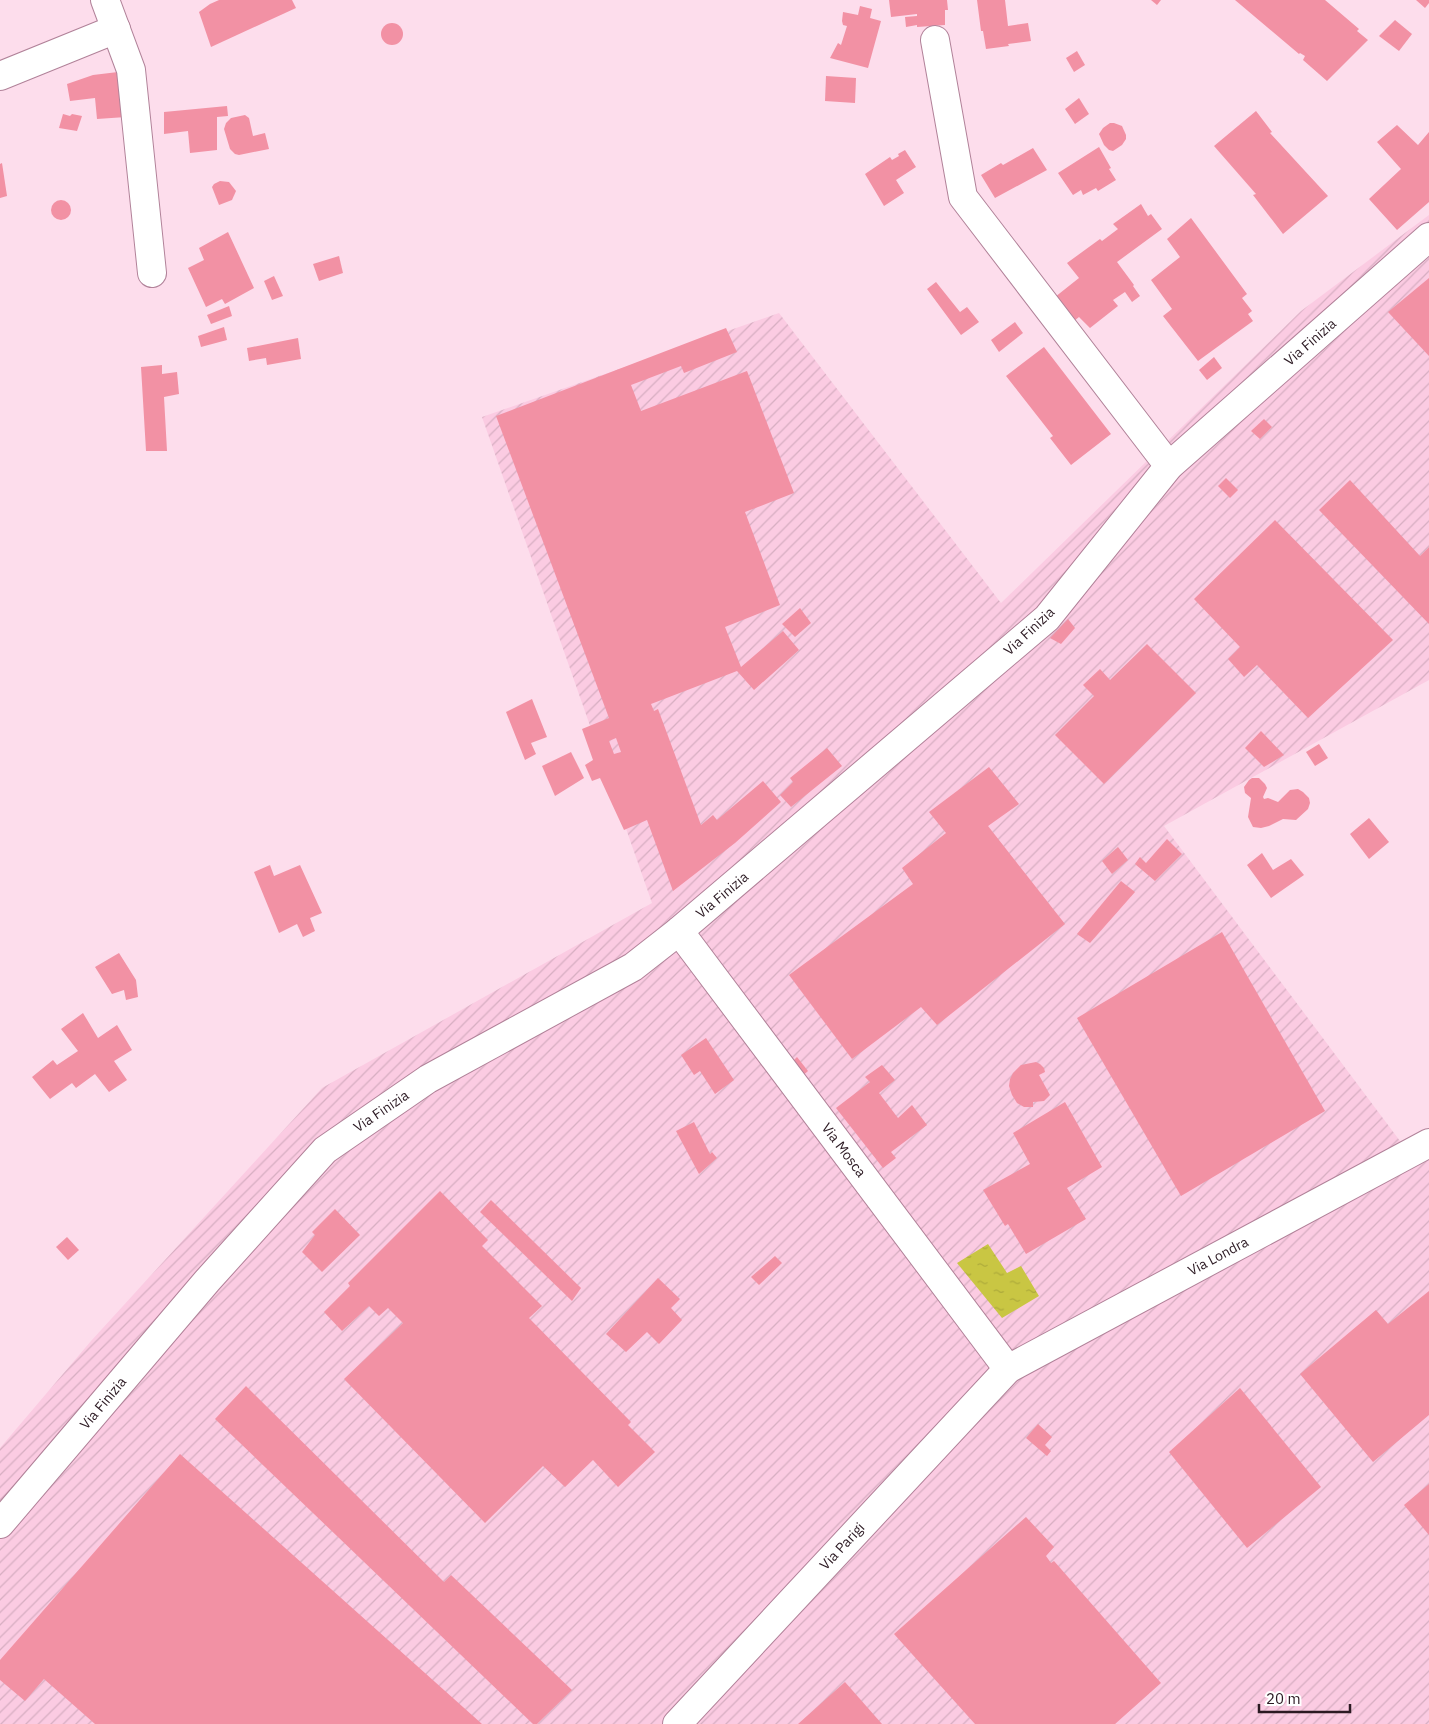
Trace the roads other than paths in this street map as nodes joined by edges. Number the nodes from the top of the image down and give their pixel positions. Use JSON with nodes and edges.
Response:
{"nodes":[{"id":1,"x":105,"y":0,"type":"edge"},
{"id":2,"x":116,"y":29,"type":"junction"},
{"id":3,"x":935,"y":40,"type":"dead end"},
{"id":4,"x":0,"y":76,"type":"edge"},
{"id":5,"x":1429,"y":237,"type":"edge"},
{"id":6,"x":152,"y":273,"type":"dead end"},
{"id":7,"x":1169,"y":466,"type":"junction"},
{"id":8,"x":679,"y":931,"type":"junction"},
{"id":9,"x":1429,"y":1143,"type":"edge"},
{"id":10,"x":1008,"y":1369,"type":"junction"},
{"id":11,"x":0,"y":1524,"type":"edge"},
{"id":12,"x":677,"y":1724,"type":"edge"}],
"edges":[{"from":1,"to":2,"type":"street"},
{"from":2,"to":4,"type":"street"},
{"from":2,"to":6,"type":"street"},
{"from":3,"to":7,"type":"street"},
{"from":5,"to":7,"type":"street","name":"Via Finizia"},
{"from":7,"to":8,"type":"street","name":"Via Finizia"},
{"from":8,"to":10,"type":"street","name":"Via Mosca"},
{"from":8,"to":11,"type":"street","name":"Via Finizia"},
{"from":9,"to":10,"type":"street","name":"Via Londra"},
{"from":10,"to":12,"type":"street","name":"Via Parigi"}]}
